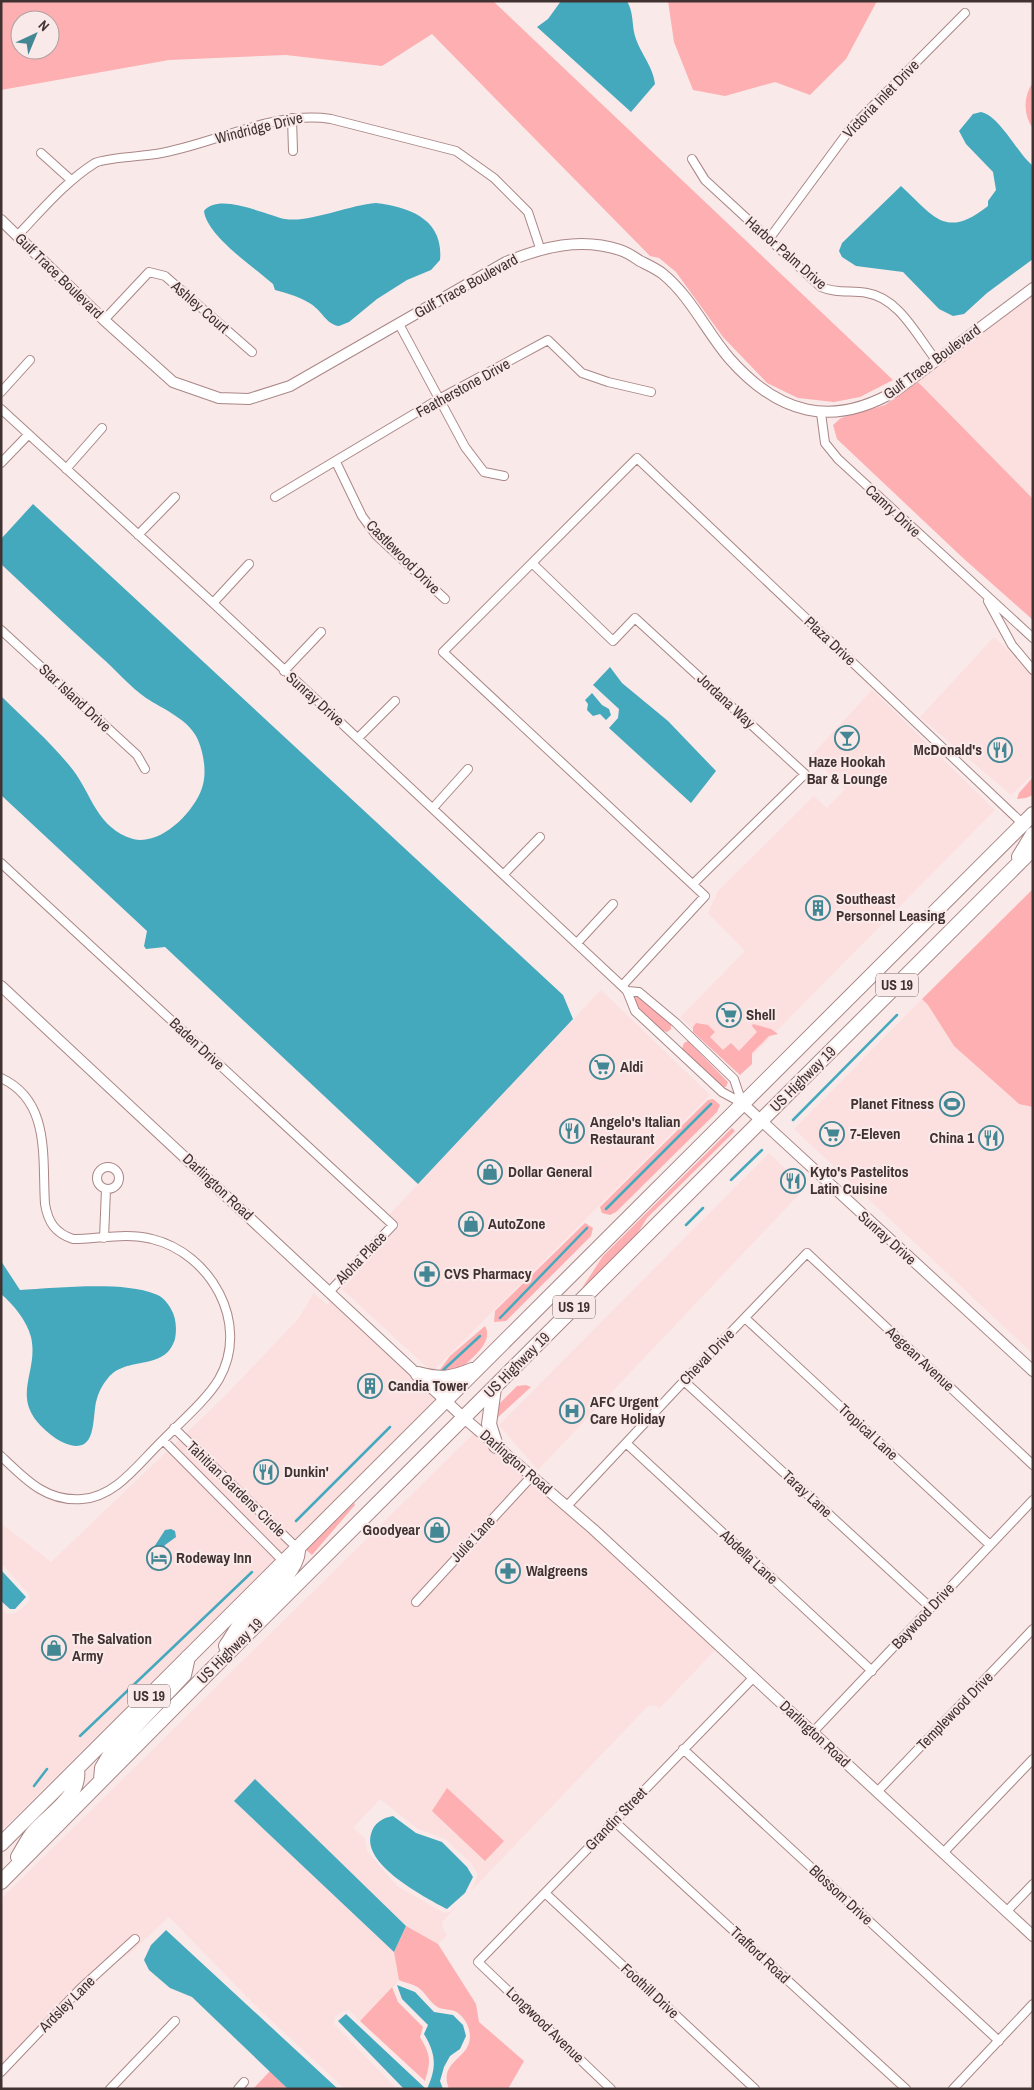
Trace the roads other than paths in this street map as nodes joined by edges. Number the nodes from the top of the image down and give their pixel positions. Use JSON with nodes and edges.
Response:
{"nodes":[{"id":1,"x":965,"y":13,"type":"dead end"},
{"id":2,"x":292,"y":118,"type":"junction"},
{"id":3,"x":293,"y":151,"type":"dead end"},
{"id":4,"x":41,"y":153,"type":"dead end"},
{"id":5,"x":692,"y":158,"type":"dead end"},
{"id":6,"x":71,"y":180,"type":"junction"},
{"id":7,"x":1,"y":220,"type":"edge"},
{"id":8,"x":17,"y":236,"type":"junction"},
{"id":9,"x":769,"y":239,"type":"junction"},
{"id":10,"x":540,"y":248,"type":"junction"},
{"id":11,"x":1033,"y":288,"type":"edge"},
{"id":12,"x":104,"y":320,"type":"junction"},
{"id":13,"x":399,"y":324,"type":"junction"},
{"id":14,"x":252,"y":352,"type":"dead end"},
{"id":15,"x":30,"y":360,"type":"dead end"},
{"id":16,"x":936,"y":360,"type":"junction"},
{"id":17,"x":1,"y":392,"type":"edge"},
{"id":18,"x":651,"y":392,"type":"dead end"},
{"id":19,"x":439,"y":399,"type":"junction"},
{"id":20,"x":1,"y":409,"type":"edge"},
{"id":21,"x":821,"y":413,"type":"junction"},
{"id":22,"x":102,"y":428,"type":"dead end"},
{"id":23,"x":28,"y":435,"type":"junction"},
{"id":24,"x":336,"y":462,"type":"junction"},
{"id":25,"x":1,"y":463,"type":"edge"},
{"id":26,"x":66,"y":469,"type":"junction"},
{"id":27,"x":504,"y":476,"type":"dead end"},
{"id":28,"x":175,"y":497,"type":"dead end"},
{"id":29,"x":275,"y":497,"type":"dead end"},
{"id":30,"x":138,"y":535,"type":"junction"},
{"id":31,"x":249,"y":564,"type":"dead end"},
{"id":32,"x":533,"y":564,"type":"junction"},
{"id":33,"x":986,"y":597,"type":"junction"},
{"id":34,"x":445,"y":599,"type":"dead end"},
{"id":35,"x":213,"y":603,"type":"junction"},
{"id":36,"x":1,"y":630,"type":"edge"},
{"id":37,"x":321,"y":632,"type":"dead end"},
{"id":38,"x":1033,"y":638,"type":"edge"},
{"id":39,"x":284,"y":670,"type":"junction"},
{"id":40,"x":1033,"y":670,"type":"edge"},
{"id":41,"x":395,"y":701,"type":"dead end"},
{"id":42,"x":358,"y":738,"type":"junction"},
{"id":43,"x":145,"y":769,"type":"dead end"},
{"id":44,"x":468,"y":769,"type":"dead end"},
{"id":45,"x":433,"y":808,"type":"junction"},
{"id":46,"x":1030,"y":824,"type":"edge"},
{"id":47,"x":540,"y":837,"type":"dead end"},
{"id":48,"x":1033,"y":849,"type":"edge"},
{"id":49,"x":1,"y":864,"type":"edge"},
{"id":50,"x":1012,"y":870,"type":"junction"},
{"id":51,"x":504,"y":874,"type":"junction"},
{"id":52,"x":693,"y":884,"type":"junction"},
{"id":53,"x":613,"y":904,"type":"dead end"},
{"id":54,"x":577,"y":943,"type":"junction"},
{"id":55,"x":1,"y":986,"type":"edge"},
{"id":56,"x":624,"y":988,"type":"junction"},
{"id":57,"x":1,"y":1078,"type":"edge"},
{"id":58,"x":742,"y":1103,"type":"junction"},
{"id":59,"x":760,"y":1121,"type":"junction"},
{"id":60,"x":106,"y":1189,"type":"dead end"},
{"id":61,"x":393,"y":1225,"type":"joint"},
{"id":62,"x":104,"y":1238,"type":"junction"},
{"id":63,"x":807,"y":1254,"type":"joint"},
{"id":64,"x":330,"y":1291,"type":"junction"},
{"id":65,"x":745,"y":1318,"type":"junction"},
{"id":66,"x":479,"y":1367,"type":"junction"},
{"id":67,"x":1033,"y":1371,"type":"edge"},
{"id":68,"x":418,"y":1374,"type":"junction"},
{"id":69,"x":684,"y":1381,"type":"junction"},
{"id":70,"x":494,"y":1388,"type":"junction"},
{"id":71,"x":446,"y":1400,"type":"junction"},
{"id":72,"x":464,"y":1418,"type":"junction"},
{"id":73,"x":174,"y":1428,"type":"junction"},
{"id":74,"x":163,"y":1440,"type":"junction"},
{"id":75,"x":626,"y":1443,"type":"junction"},
{"id":76,"x":190,"y":1444,"type":"junction"},
{"id":77,"x":496,"y":1446,"type":"junction"},
{"id":78,"x":1,"y":1456,"type":"edge"},
{"id":79,"x":179,"y":1456,"type":"junction"},
{"id":80,"x":1033,"y":1465,"type":"edge"},
{"id":81,"x":531,"y":1477,"type":"junction"},
{"id":82,"x":1033,"y":1500,"type":"edge"},
{"id":83,"x":567,"y":1506,"type":"junction"},
{"id":84,"x":990,"y":1545,"type":"junction"},
{"id":85,"x":298,"y":1549,"type":"junction"},
{"id":86,"x":284,"y":1562,"type":"junction"},
{"id":87,"x":416,"y":1602,"type":"dead end"},
{"id":88,"x":931,"y":1608,"type":"junction"},
{"id":89,"x":1033,"y":1629,"type":"edge"},
{"id":90,"x":188,"y":1657,"type":"junction"},
{"id":91,"x":872,"y":1670,"type":"junction"},
{"id":92,"x":209,"y":1672,"type":"junction"},
{"id":93,"x":754,"y":1677,"type":"junction"},
{"id":94,"x":813,"y":1732,"type":"junction"},
{"id":95,"x":684,"y":1749,"type":"junction"},
{"id":96,"x":1033,"y":1759,"type":"edge"},
{"id":97,"x":77,"y":1769,"type":"junction"},
{"id":98,"x":101,"y":1780,"type":"junction"},
{"id":99,"x":877,"y":1792,"type":"junction"},
{"id":100,"x":614,"y":1821,"type":"junction"},
{"id":101,"x":1,"y":1844,"type":"edge"},
{"id":102,"x":943,"y":1853,"type":"junction"},
{"id":103,"x":3,"y":1881,"type":"edge"},
{"id":104,"x":1033,"y":1884,"type":"edge"},
{"id":105,"x":545,"y":1893,"type":"junction"},
{"id":106,"x":1007,"y":1911,"type":"junction"},
{"id":107,"x":1033,"y":1936,"type":"edge"},
{"id":108,"x":135,"y":1939,"type":"dead end"},
{"id":109,"x":478,"y":1962,"type":"joint"},
{"id":110,"x":1033,"y":2004,"type":"edge"},
{"id":111,"x":175,"y":2020,"type":"dead end"},
{"id":112,"x":999,"y":2041,"type":"junction"},
{"id":113,"x":1,"y":2072,"type":"edge"},
{"id":114,"x":244,"y":2082,"type":"dead end"},
{"id":115,"x":607,"y":2088,"type":"edge"},
{"id":116,"x":110,"y":2089,"type":"edge"},
{"id":117,"x":238,"y":2089,"type":"edge"},
{"id":118,"x":755,"y":2089,"type":"edge"},
{"id":119,"x":906,"y":2089,"type":"edge"},
{"id":120,"x":953,"y":2089,"type":"edge"}],
"edges":[{"from":1,"to":9,"type":"street","name":"Victoria Inlet Drive"},
{"from":2,"to":3,"type":"street"},
{"from":2,"to":6,"type":"street","name":"Windridge Drive"},
{"from":2,"to":10,"type":"street","name":"Windridge Drive"},
{"from":4,"to":6,"type":"street"},
{"from":5,"to":9,"type":"street","name":"Harbor Palm Drive"},
{"from":6,"to":8,"type":"street","name":"Windridge Drive"},
{"from":7,"to":8,"type":"street","name":"Gulf Trace Boulevard"},
{"from":8,"to":12,"type":"street","name":"Gulf Trace Boulevard"},
{"from":9,"to":16,"type":"street","name":"Harbor Palm Drive"},
{"from":10,"to":13,"type":"street","name":"Gulf Trace Boulevard"},
{"from":10,"to":21,"type":"street","name":"Gulf Trace Boulevard"},
{"from":11,"to":16,"type":"street","name":"Gulf Trace Boulevard"},
{"from":12,"to":13,"type":"street","name":"Gulf Trace Boulevard"},
{"from":12,"to":14,"type":"street","name":"Ashley Court"},
{"from":13,"to":19,"type":"street"},
{"from":15,"to":17,"type":"street"},
{"from":16,"to":21,"type":"street","name":"Gulf Trace Boulevard"},
{"from":18,"to":19,"type":"street","name":"Featherstone Drive"},
{"from":19,"to":24,"type":"street","name":"Featherstone Drive"},
{"from":19,"to":27,"type":"street"},
{"from":20,"to":23,"type":"street","name":"Sunray Drive"},
{"from":21,"to":33,"type":"street","name":"Camry Drive"},
{"from":22,"to":26,"type":"street"},
{"from":23,"to":25,"type":"street"},
{"from":23,"to":26,"type":"street","name":"Sunray Drive"},
{"from":24,"to":29,"type":"street","name":"Featherstone Drive"},
{"from":24,"to":34,"type":"street","name":"Castlewood Drive"},
{"from":26,"to":30,"type":"street","name":"Sunray Drive"},
{"from":28,"to":30,"type":"street"},
{"from":30,"to":35,"type":"street","name":"Sunray Drive"},
{"from":31,"to":35,"type":"street"},
{"from":32,"to":46,"type":"street","name":"Plaza Drive"},
{"from":32,"to":52,"type":"street"},
{"from":32,"to":52,"type":"street","name":"Jordana Way"},
{"from":33,"to":38,"type":"street","name":"Camry Drive"},
{"from":33,"to":40,"type":"street","name":"Camry Drive"},
{"from":35,"to":39,"type":"street","name":"Sunray Drive"},
{"from":36,"to":43,"type":"street","name":"Star Island Drive"},
{"from":37,"to":39,"type":"street"},
{"from":39,"to":42,"type":"street","name":"Sunray Drive"},
{"from":41,"to":42,"type":"street"},
{"from":42,"to":45,"type":"street","name":"Sunray Drive"},
{"from":44,"to":45,"type":"street"},
{"from":45,"to":51,"type":"street","name":"Sunray Drive"},
{"from":46,"to":50,"type":"highway"},
{"from":46,"to":58,"type":"highway","name":"US Highway 19","number":"US 19"},
{"from":47,"to":51,"type":"street"},
{"from":48,"to":50,"type":"highway","name":"US Highway 19","number":"US 19"},
{"from":49,"to":61,"type":"street","name":"Baden Drive"},
{"from":50,"to":59,"type":"highway","name":"US Highway 19","number":"US 19"},
{"from":51,"to":54,"type":"street","name":"Sunray Drive"},
{"from":52,"to":56,"type":"street"},
{"from":53,"to":54,"type":"street"},
{"from":54,"to":56,"type":"street","name":"Sunray Drive"},
{"from":55,"to":64,"type":"street","name":"Darlington Road"},
{"from":56,"to":58,"type":"street","name":"Sunray Drive"},
{"from":56,"to":58,"type":"street","name":"Sunray Drive"},
{"from":57,"to":62,"type":"street","name":"Tahitian Gardens Circle"},
{"from":58,"to":59,"type":"street","name":"Sunray Drive"},
{"from":58,"to":66,"type":"highway","name":"US Highway 19","number":"US 19"},
{"from":59,"to":67,"type":"street","name":"Sunray Drive"},
{"from":59,"to":70,"type":"highway","name":"US Highway 19","number":"US 19"},
{"from":60,"to":62,"type":"street"},
{"from":61,"to":64,"type":"street","name":"Aloha Place"},
{"from":62,"to":73,"type":"street","name":"Tahitian Gardens Circle"},
{"from":63,"to":65,"type":"street","name":"Cheval Drive"},
{"from":63,"to":80,"type":"street","name":"Aegean Avenue"},
{"from":64,"to":68,"type":"street","name":"Darlington Road"},
{"from":65,"to":69,"type":"street","name":"Cheval Drive"},
{"from":65,"to":84,"type":"street","name":"Tropical Lane"},
{"from":66,"to":68,"type":"highway"},
{"from":66,"to":71,"type":"highway","name":"US Highway 19","number":"US 19"},
{"from":68,"to":71,"type":"street","name":"Darlington Road"},
{"from":69,"to":75,"type":"street","name":"Cheval Drive"},
{"from":69,"to":88,"type":"street","name":"Taray Lane"},
{"from":70,"to":72,"type":"highway","name":"US Highway 19","number":"US 19"},
{"from":70,"to":77,"type":"highway"},
{"from":71,"to":72,"type":"street","name":"Darlington Road"},
{"from":71,"to":85,"type":"highway","name":"US Highway 19","number":"US 19"},
{"from":72,"to":77,"type":"street","name":"Darlington Road"},
{"from":72,"to":92,"type":"highway","name":"US Highway 19","number":"US 19"},
{"from":73,"to":74,"type":"street","name":"Tahitian Gardens Circle"},
{"from":73,"to":76,"type":"street","name":"Tahitian Gardens Circle"},
{"from":74,"to":78,"type":"street","name":"Tahitian Gardens Circle"},
{"from":74,"to":79,"type":"street","name":"Tahitian Gardens Circle"},
{"from":75,"to":83,"type":"street","name":"Cheval Drive"},
{"from":75,"to":91,"type":"street","name":"Abdella Lane"},
{"from":76,"to":79,"type":"street"},
{"from":76,"to":85,"type":"street","name":"Tahitian Gardens Circle"},
{"from":77,"to":81,"type":"street","name":"Darlington Road"},
{"from":79,"to":86,"type":"street","name":"Tahitian Gardens Circle"},
{"from":81,"to":83,"type":"street","name":"Darlington Road"},
{"from":81,"to":87,"type":"street","name":"Julie Lane"},
{"from":82,"to":84,"type":"street","name":"Baywood Drive"},
{"from":83,"to":93,"type":"street","name":"Darlington Road"},
{"from":84,"to":88,"type":"street","name":"Baywood Drive"},
{"from":85,"to":86,"type":"highway","name":"US Highway 19","number":"US 19"},
{"from":85,"to":92,"type":"highway"},
{"from":86,"to":90,"type":"highway","name":"US Highway 19","number":"US 19"},
{"from":88,"to":91,"type":"street","name":"Baywood Drive"},
{"from":89,"to":99,"type":"street","name":"Templewood Drive"},
{"from":90,"to":97,"type":"highway","name":"US Highway 19","number":"US 19"},
{"from":90,"to":98,"type":"highway"},
{"from":91,"to":94,"type":"street","name":"Baywood Drive"},
{"from":92,"to":98,"type":"highway","name":"US Highway 19","number":"US 19"},
{"from":93,"to":94,"type":"street","name":"Darlington Road"},
{"from":93,"to":95,"type":"street","name":"Grandin Street"},
{"from":94,"to":99,"type":"street","name":"Darlington Road"},
{"from":95,"to":100,"type":"street","name":"Grandin Street"},
{"from":95,"to":112,"type":"street","name":"Blossom Drive"},
{"from":96,"to":102,"type":"street"},
{"from":97,"to":101,"type":"highway","name":"US Highway 19","number":"US 19"},
{"from":97,"to":103,"type":"highway"},
{"from":98,"to":103,"type":"highway","name":"US Highway 19","number":"US 19"},
{"from":99,"to":102,"type":"street","name":"Darlington Road"},
{"from":100,"to":105,"type":"street","name":"Grandin Street"},
{"from":100,"to":119,"type":"street","name":"Trafford Road"},
{"from":102,"to":106,"type":"street","name":"Darlington Road"},
{"from":104,"to":106,"type":"street"},
{"from":105,"to":109,"type":"street","name":"Grandin Street"},
{"from":105,"to":118,"type":"street","name":"Foothill Drive"},
{"from":106,"to":107,"type":"street","name":"Darlington Road"},
{"from":108,"to":113,"type":"street","name":"Ardsley Lane"},
{"from":109,"to":115,"type":"street","name":"Longwood Avenue"},
{"from":110,"to":112,"type":"street"},
{"from":111,"to":116,"type":"street"},
{"from":112,"to":120,"type":"street"},
{"from":114,"to":117,"type":"street"}]}
